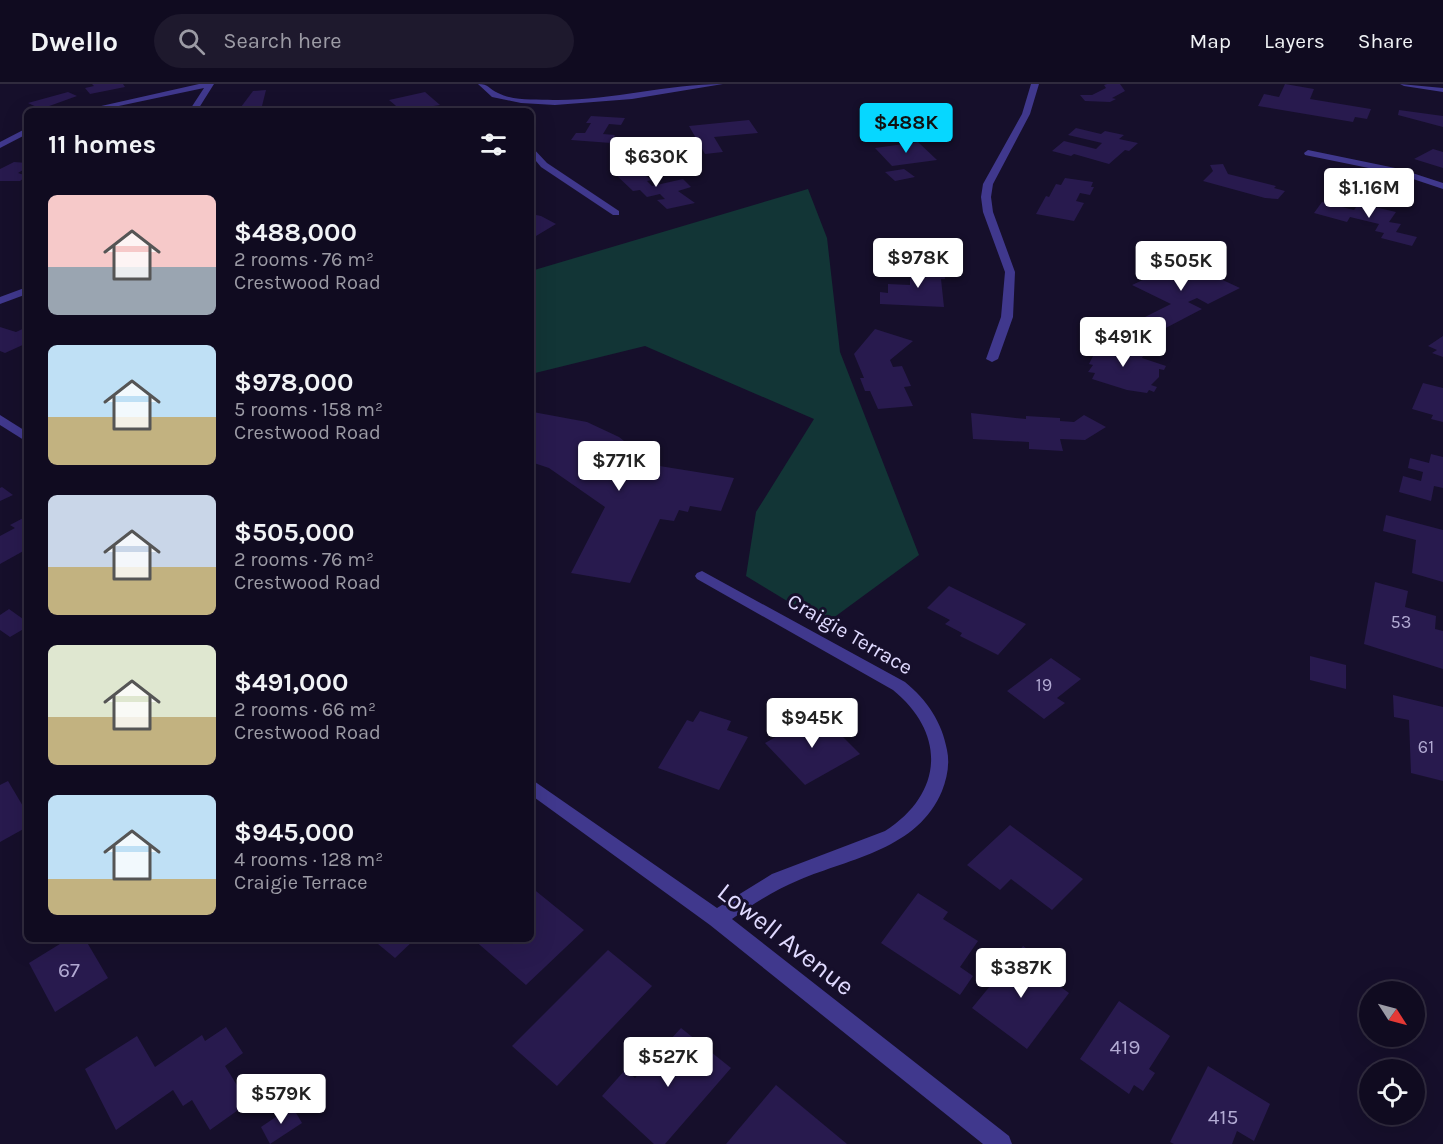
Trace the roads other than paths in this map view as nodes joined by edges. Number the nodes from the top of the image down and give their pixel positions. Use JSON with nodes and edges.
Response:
{"nodes":[{"id":1,"x":210,"y":84,"type":"edge"},
{"id":2,"x":482,"y":84,"type":"edge"},
{"id":3,"x":719,"y":84,"type":"edge"},
{"id":4,"x":1035,"y":84,"type":"edge"},
{"id":5,"x":1404,"y":84,"type":"edge"},
{"id":6,"x":1443,"y":90,"type":"edge"},
{"id":7,"x":538,"y":101,"type":"junction"},
{"id":8,"x":97,"y":108,"type":"edge"},
{"id":9,"x":195,"y":108,"type":"edge"},
{"id":10,"x":530,"y":108,"type":"edge"},
{"id":11,"x":24,"y":132,"type":"edge"},
{"id":12,"x":0,"y":144,"type":"edge"},
{"id":13,"x":534,"y":153,"type":"edge"},
{"id":14,"x":1308,"y":153,"type":"dead end"},
{"id":15,"x":1443,"y":186,"type":"edge"},
{"id":16,"x":616,"y":213,"type":"dead end"},
{"id":17,"x":24,"y":291,"type":"edge"},
{"id":18,"x":0,"y":301,"type":"edge"},
{"id":19,"x":992,"y":359,"type":"dead end"},
{"id":20,"x":0,"y":419,"type":"edge"},
{"id":21,"x":24,"y":436,"type":"edge"},
{"id":22,"x":702,"y":576,"type":"dead end"},
{"id":23,"x":534,"y":788,"type":"edge"},
{"id":24,"x":717,"y":919,"type":"junction"},
{"id":25,"x":1001,"y":1144,"type":"edge"}],
"edges":[{"from":1,"to":8,"type":"street"},
{"from":1,"to":9,"type":"street"},
{"from":2,"to":7,"type":"street"},
{"from":3,"to":7,"type":"street"},
{"from":4,"to":19,"type":"street"},
{"from":5,"to":6,"type":"street"},
{"from":7,"to":10,"type":"street"},
{"from":11,"to":12,"type":"street"},
{"from":13,"to":16,"type":"street"},
{"from":14,"to":15,"type":"street"},
{"from":17,"to":18,"type":"street"},
{"from":20,"to":21,"type":"street"},
{"from":22,"to":24,"type":"street","name":"Craigie Terrace"},
{"from":23,"to":24,"type":"street","name":"Lowell Avenue"},
{"from":24,"to":25,"type":"street","name":"Lowell Avenue"}]}
